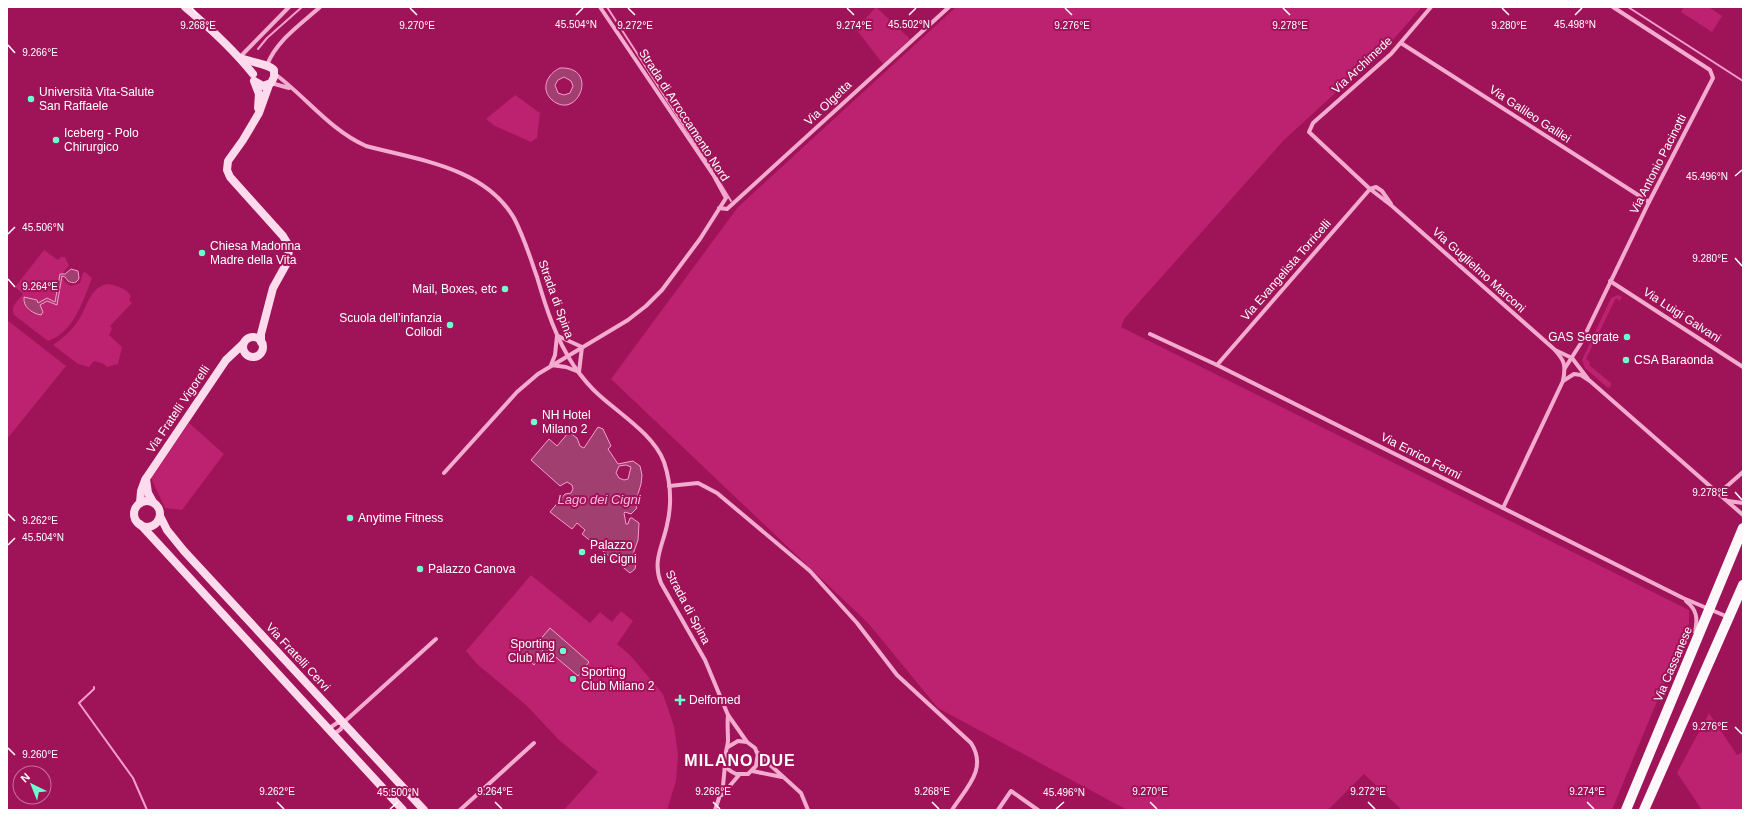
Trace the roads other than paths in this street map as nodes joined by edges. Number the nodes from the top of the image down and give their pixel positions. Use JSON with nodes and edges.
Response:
{"nodes":[{"id":1,"x":185,"y":7,"type":"edge"},
{"id":2,"x":289,"y":7,"type":"edge"},
{"id":3,"x":320,"y":7,"type":"edge"},
{"id":4,"x":600,"y":7,"type":"edge"},
{"id":5,"x":949,"y":7,"type":"edge"},
{"id":6,"x":1431,"y":7,"type":"edge"},
{"id":7,"x":1613,"y":7,"type":"edge"},
{"id":8,"x":1401,"y":43,"type":"junction"},
{"id":9,"x":240,"y":57,"type":"junction"},
{"id":10,"x":264,"y":65,"type":"junction"},
{"id":11,"x":275,"y":74,"type":"junction"},
{"id":12,"x":254,"y":78,"type":"junction"},
{"id":13,"x":270,"y":84,"type":"junction"},
{"id":14,"x":292,"y":89,"type":"junction"},
{"id":15,"x":256,"y":116,"type":"junction"},
{"id":16,"x":1311,"y":136,"type":"joint"},
{"id":17,"x":1370,"y":189,"type":"junction"},
{"id":18,"x":1649,"y":202,"type":"junction"},
{"id":19,"x":719,"y":208,"type":"junction"},
{"id":20,"x":1610,"y":281,"type":"junction"},
{"id":21,"x":262,"y":330,"type":"junction"},
{"id":22,"x":1150,"y":334,"type":"dead end"},
{"id":23,"x":557,"y":336,"type":"junction"},
{"id":24,"x":253,"y":337,"type":"junction"},
{"id":25,"x":261,"y":342,"type":"junction"},
{"id":26,"x":243,"y":344,"type":"junction"},
{"id":27,"x":582,"y":347,"type":"junction"},
{"id":28,"x":1554,"y":349,"type":"junction"},
{"id":29,"x":246,"y":354,"type":"junction"},
{"id":30,"x":231,"y":355,"type":"junction"},
{"id":31,"x":568,"y":355,"type":"junction"},
{"id":32,"x":1572,"y":358,"type":"junction"},
{"id":33,"x":551,"y":365,"type":"junction"},
{"id":34,"x":1217,"y":365,"type":"junction"},
{"id":35,"x":1743,"y":366,"type":"edge"},
{"id":36,"x":1565,"y":368,"type":"junction"},
{"id":37,"x":579,"y":372,"type":"junction"},
{"id":38,"x":1563,"y":381,"type":"junction"},
{"id":39,"x":1590,"y":381,"type":"junction"},
{"id":40,"x":1743,"y":472,"type":"edge"},
{"id":41,"x":444,"y":473,"type":"dead end"},
{"id":42,"x":146,"y":478,"type":"junction"},
{"id":43,"x":669,"y":486,"type":"junction"},
{"id":44,"x":1718,"y":494,"type":"junction"},
{"id":45,"x":1726,"y":501,"type":"junction"},
{"id":46,"x":154,"y":502,"type":"junction"},
{"id":47,"x":140,"y":503,"type":"junction"},
{"id":48,"x":1743,"y":503,"type":"edge"},
{"id":49,"x":1503,"y":508,"type":"junction"},
{"id":50,"x":1743,"y":515,"type":"edge"},
{"id":51,"x":160,"y":516,"type":"junction"},
{"id":52,"x":140,"y":524,"type":"junction"},
{"id":53,"x":1743,"y":528,"type":"edge"},
{"id":54,"x":1743,"y":585,"type":"edge"},
{"id":55,"x":1743,"y":593,"type":"edge"},
{"id":56,"x":1683,"y":598,"type":"junction"},
{"id":57,"x":1736,"y":601,"type":"junction"},
{"id":58,"x":1710,"y":610,"type":"junction"},
{"id":59,"x":1729,"y":618,"type":"junction"},
{"id":60,"x":436,"y":639,"type":"dead end"},
{"id":61,"x":1694,"y":647,"type":"junction"},
{"id":62,"x":728,"y":715,"type":"junction"},
{"id":63,"x":342,"y":723,"type":"junction"},
{"id":64,"x":332,"y":733,"type":"junction"},
{"id":65,"x":747,"y":742,"type":"junction"},
{"id":66,"x":534,"y":743,"type":"dead end"},
{"id":67,"x":727,"y":748,"type":"junction"},
{"id":68,"x":758,"y":753,"type":"junction"},
{"id":69,"x":725,"y":765,"type":"junction"},
{"id":70,"x":752,"y":771,"type":"junction"},
{"id":71,"x":739,"y":775,"type":"junction"},
{"id":72,"x":782,"y":777,"type":"junction"},
{"id":73,"x":720,"y":797,"type":"junction"},
{"id":74,"x":403,"y":810,"type":"edge"},
{"id":75,"x":424,"y":810,"type":"edge"},
{"id":76,"x":460,"y":810,"type":"edge"},
{"id":77,"x":715,"y":810,"type":"edge"},
{"id":78,"x":808,"y":810,"type":"edge"},
{"id":79,"x":952,"y":810,"type":"edge"},
{"id":80,"x":998,"y":810,"type":"edge"},
{"id":81,"x":1038,"y":810,"type":"edge"},
{"id":82,"x":1626,"y":810,"type":"edge"},
{"id":83,"x":1644,"y":810,"type":"edge"}],
"edges":[{"from":1,"to":9,"type":"street"},
{"from":2,"to":9,"type":"street"},
{"from":3,"to":10,"type":"street"},
{"from":4,"to":19,"type":"street","name":"Strada di Arroccamento Nord"},
{"from":5,"to":19,"type":"street","name":"Via Olgetta"},
{"from":6,"to":8,"type":"street","name":"Via Archimede"},
{"from":7,"to":18,"type":"street","name":"Via Antonio Pacinotti"},
{"from":8,"to":16,"type":"street","name":"Via Archimede"},
{"from":8,"to":18,"type":"street","name":"Via Galileo Galilei"},
{"from":9,"to":10,"type":"street"},
{"from":9,"to":12,"type":"street"},
{"from":10,"to":11,"type":"street"},
{"from":10,"to":12,"type":"street"},
{"from":11,"to":13,"type":"street"},
{"from":11,"to":14,"type":"street","name":"Strada di Spina"},
{"from":12,"to":13,"type":"street"},
{"from":12,"to":15,"type":"street"},
{"from":13,"to":14,"type":"street","name":"Strada di Spina"},
{"from":13,"to":15,"type":"street"},
{"from":14,"to":23,"type":"street","name":"Strada di Spina"},
{"from":15,"to":21,"type":"street"},
{"from":16,"to":17,"type":"street","name":"Via Guglielmo Marconi"},
{"from":17,"to":28,"type":"street","name":"Via Guglielmo Marconi"},
{"from":17,"to":34,"type":"street","name":"Via Evangelista Torricelli"},
{"from":18,"to":20,"type":"street","name":"Via Antonio Pacinotti"},
{"from":19,"to":27,"type":"street","name":"Strada di Arroccamento Nord"},
{"from":20,"to":32,"type":"street","name":"Via Antonio Pacinotti"},
{"from":20,"to":35,"type":"street","name":"Via Luigi Galvani"},
{"from":21,"to":24,"type":"street"},
{"from":21,"to":25,"type":"street"},
{"from":22,"to":34,"type":"street","name":"Via Enrico Fermi"},
{"from":23,"to":27,"type":"street"},
{"from":23,"to":31,"type":"street","name":"Strada di Spina"},
{"from":23,"to":33,"type":"street"},
{"from":24,"to":25,"type":"street"},
{"from":24,"to":26,"type":"street"},
{"from":25,"to":29,"type":"street"},
{"from":26,"to":29,"type":"street"},
{"from":26,"to":30,"type":"street","name":"Via Fratelli Vigorelli"},
{"from":27,"to":31,"type":"street","name":"Strada di Arroccamento Nord"},
{"from":27,"to":37,"type":"street"},
{"from":28,"to":32,"type":"street","name":"Via Guglielmo Marconi"},
{"from":28,"to":36,"type":"street","name":"Via Guglielmo Marconi"},
{"from":29,"to":30,"type":"street"},
{"from":30,"to":42,"type":"street","name":"Via Fratelli Vigorelli"},
{"from":31,"to":33,"type":"street","name":"Strada di Arroccamento Nord"},
{"from":31,"to":37,"type":"street","name":"Strada di Spina"},
{"from":32,"to":36,"type":"street","name":"Via Antonio Pacinotti"},
{"from":32,"to":39,"type":"street","name":"Via Guglielmo Marconi"},
{"from":33,"to":37,"type":"street"},
{"from":33,"to":41,"type":"street","name":"Strada di Arroccamento Nord"},
{"from":34,"to":49,"type":"street","name":"Via Enrico Fermi"},
{"from":36,"to":38,"type":"street"},
{"from":37,"to":43,"type":"street","name":"Strada di Spina"},
{"from":38,"to":39,"type":"street","name":"Via Guglielmo Marconi"},
{"from":38,"to":49,"type":"street"},
{"from":39,"to":44,"type":"street","name":"Via Guglielmo Marconi"},
{"from":40,"to":44,"type":"street"},
{"from":42,"to":46,"type":"street"},
{"from":42,"to":47,"type":"street","name":"Via Fratelli Vigorelli"},
{"from":43,"to":62,"type":"street","name":"Strada di Spina"},
{"from":43,"to":79,"type":"street"},
{"from":44,"to":45,"type":"street","name":"Via Guglielmo Marconi"},
{"from":45,"to":48,"type":"street"},
{"from":45,"to":50,"type":"street","name":"Via Guglielmo Marconi"},
{"from":46,"to":47,"type":"street"},
{"from":46,"to":51,"type":"street"},
{"from":47,"to":52,"type":"street"},
{"from":49,"to":56,"type":"street","name":"Via Enrico Fermi"},
{"from":51,"to":52,"type":"street"},
{"from":51,"to":63,"type":"street","name":"Via Fratelli Cervi"},
{"from":52,"to":64,"type":"street"},
{"from":53,"to":58,"type":"main road","name":"Via Cassanese"},
{"from":54,"to":57,"type":"main road"},
{"from":55,"to":57,"type":"street"},
{"from":56,"to":58,"type":"street","name":"Via Enrico Fermi"},
{"from":56,"to":61,"type":"street","name":"Via Enrico Fermi"},
{"from":57,"to":59,"type":"main road"},
{"from":58,"to":59,"type":"street","name":"Via Enrico Fermi"},
{"from":58,"to":61,"type":"main road","name":"Via Cassanese"},
{"from":59,"to":83,"type":"main road"},
{"from":60,"to":63,"type":"street"},
{"from":61,"to":82,"type":"main road","name":"Via Cassanese"},
{"from":62,"to":65,"type":"street"},
{"from":62,"to":67,"type":"street"},
{"from":63,"to":64,"type":"street"},
{"from":63,"to":64,"type":"street"},
{"from":63,"to":75,"type":"street","name":"Via Fratelli Cervi"},
{"from":64,"to":74,"type":"street"},
{"from":65,"to":67,"type":"street"},
{"from":65,"to":68,"type":"street"},
{"from":66,"to":76,"type":"street"},
{"from":67,"to":69,"type":"street"},
{"from":68,"to":70,"type":"street"},
{"from":68,"to":72,"type":"street"},
{"from":69,"to":71,"type":"street"},
{"from":69,"to":73,"type":"street"},
{"from":70,"to":71,"type":"street"},
{"from":70,"to":72,"type":"street"},
{"from":71,"to":73,"type":"street"},
{"from":72,"to":78,"type":"street"},
{"from":73,"to":77,"type":"street"},
{"from":80,"to":81,"type":"street"}]}
